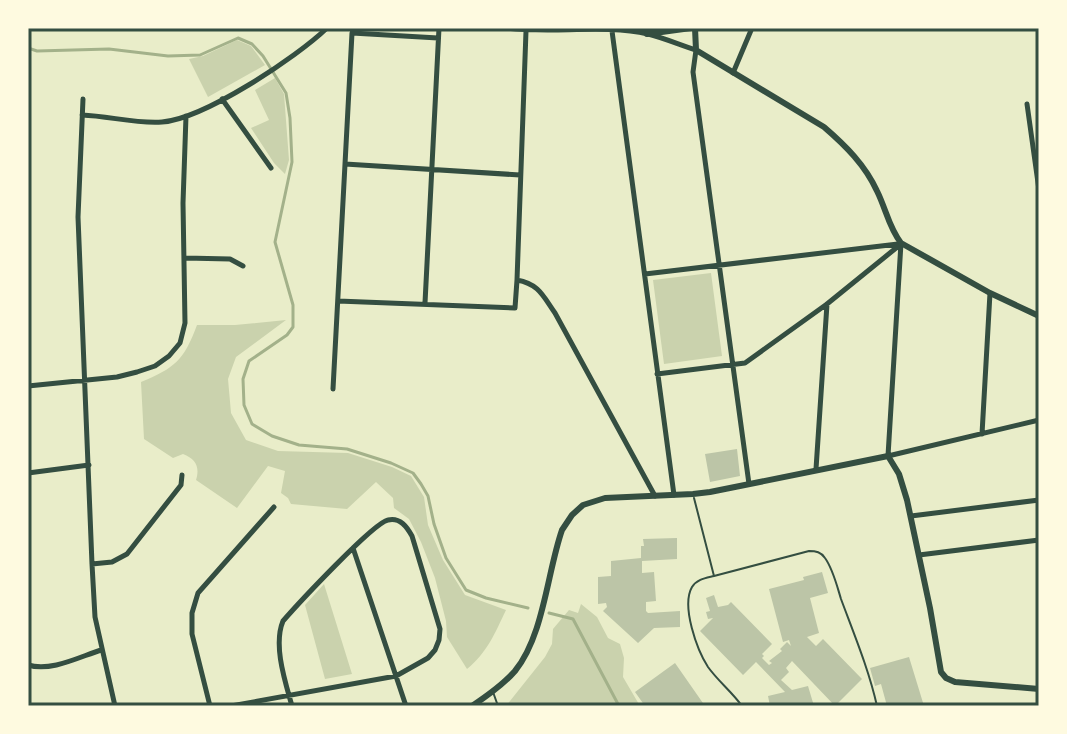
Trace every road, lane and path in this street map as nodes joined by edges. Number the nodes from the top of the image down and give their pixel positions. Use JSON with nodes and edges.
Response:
{"nodes":[{"id":1,"x":327,"y":28,"type":"edge"},
{"id":2,"x":439,"y":28,"type":"edge"},
{"id":3,"x":506,"y":28,"type":"edge"},
{"id":4,"x":693,"y":28,"type":"edge"},
{"id":5,"x":752,"y":28,"type":"edge"},
{"id":6,"x":526,"y":31,"type":"junction"},
{"id":7,"x":612,"y":31,"type":"junction"},
{"id":8,"x":647,"y":34,"type":"junction"},
{"id":9,"x":438,"y":38,"type":"junction"},
{"id":10,"x":696,"y":50,"type":"junction"},
{"id":11,"x":733,"y":73,"type":"junction"},
{"id":12,"x":83,"y":99,"type":"dead end"},
{"id":13,"x":222,"y":99,"type":"junction"},
{"id":14,"x":1027,"y":104,"type":"dead end"},
{"id":15,"x":82,"y":115,"type":"junction"},
{"id":16,"x":186,"y":116,"type":"junction"},
{"id":17,"x":1036,"y":140,"type":"edge"},
{"id":18,"x":345,"y":164,"type":"junction"},
{"id":19,"x":271,"y":168,"type":"dead end"},
{"id":20,"x":432,"y":169,"type":"junction"},
{"id":21,"x":520,"y":175,"type":"junction"},
{"id":22,"x":1039,"y":190,"type":"edge"},
{"id":23,"x":901,"y":243,"type":"junction"},
{"id":24,"x":185,"y":258,"type":"junction"},
{"id":25,"x":243,"y":266,"type":"dead end"},
{"id":26,"x":720,"y":266,"type":"junction"},
{"id":27,"x":645,"y":274,"type":"junction"},
{"id":28,"x":517,"y":280,"type":"junction"},
{"id":29,"x":990,"y":293,"type":"junction"},
{"id":30,"x":338,"y":301,"type":"junction"},
{"id":31,"x":425,"y":303,"type":"junction"},
{"id":32,"x":827,"y":304,"type":"junction"},
{"id":33,"x":1039,"y":316,"type":"edge"},
{"id":34,"x":733,"y":365,"type":"junction"},
{"id":35,"x":657,"y":374,"type":"junction"},
{"id":36,"x":85,"y":379,"type":"junction"},
{"id":37,"x":28,"y":386,"type":"edge"},
{"id":38,"x":333,"y":389,"type":"dead end"},
{"id":39,"x":1039,"y":420,"type":"edge"},
{"id":40,"x":982,"y":434,"type":"junction"},
{"id":41,"x":888,"y":456,"type":"junction"},
{"id":42,"x":89,"y":465,"type":"junction"},
{"id":43,"x":816,"y":469,"type":"junction"},
{"id":44,"x":28,"y":473,"type":"edge"},
{"id":45,"x":182,"y":475,"type":"dead end"},
{"id":46,"x":749,"y":484,"type":"junction"},
{"id":47,"x":693,"y":494,"type":"junction"},
{"id":48,"x":674,"y":495,"type":"junction"},
{"id":49,"x":655,"y":496,"type":"junction"},
{"id":50,"x":1039,"y":500,"type":"edge"},
{"id":51,"x":274,"y":507,"type":"dead end"},
{"id":52,"x":911,"y":516,"type":"junction"},
{"id":53,"x":1039,"y":540,"type":"edge"},
{"id":54,"x":353,"y":548,"type":"junction"},
{"id":55,"x":919,"y":555,"type":"junction"},
{"id":56,"x":92,"y":564,"type":"junction"},
{"id":57,"x":714,"y":576,"type":"junction"},
{"id":58,"x":101,"y":650,"type":"junction"},
{"id":59,"x":28,"y":665,"type":"edge"},
{"id":60,"x":396,"y":676,"type":"junction"},
{"id":61,"x":1039,"y":689,"type":"edge"},
{"id":62,"x":493,"y":692,"type":"junction"},
{"id":63,"x":289,"y":695,"type":"junction"},
{"id":64,"x":115,"y":706,"type":"edge"},
{"id":65,"x":210,"y":706,"type":"edge"},
{"id":66,"x":231,"y":706,"type":"edge"},
{"id":67,"x":292,"y":706,"type":"edge"},
{"id":68,"x":406,"y":706,"type":"edge"},
{"id":69,"x":472,"y":706,"type":"edge"},
{"id":70,"x":498,"y":706,"type":"edge"},
{"id":71,"x":742,"y":706,"type":"edge"},
{"id":72,"x":878,"y":706,"type":"edge"}],
"edges":[{"from":1,"to":13,"type":"street"},
{"from":2,"to":9,"type":"street"},
{"from":3,"to":6,"type":"street"},
{"from":4,"to":8,"type":"street"},
{"from":4,"to":10,"type":"street"},
{"from":5,"to":11,"type":"street"},
{"from":6,"to":7,"type":"street"},
{"from":6,"to":21,"type":"street"},
{"from":7,"to":8,"type":"street"},
{"from":7,"to":27,"type":"street"},
{"from":8,"to":10,"type":"street"},
{"from":9,"to":18,"type":"street"},
{"from":9,"to":20,"type":"street"},
{"from":10,"to":11,"type":"street"},
{"from":10,"to":26,"type":"street"},
{"from":11,"to":23,"type":"street"},
{"from":12,"to":15,"type":"street"},
{"from":13,"to":16,"type":"street"},
{"from":13,"to":19,"type":"street"},
{"from":14,"to":17,"type":"street"},
{"from":15,"to":16,"type":"street"},
{"from":15,"to":36,"type":"street"},
{"from":16,"to":24,"type":"street"},
{"from":17,"to":22,"type":"street"},
{"from":18,"to":20,"type":"street"},
{"from":18,"to":30,"type":"street"},
{"from":20,"to":21,"type":"street"},
{"from":20,"to":31,"type":"street"},
{"from":21,"to":28,"type":"street"},
{"from":23,"to":26,"type":"street"},
{"from":23,"to":29,"type":"street"},
{"from":23,"to":32,"type":"street"},
{"from":23,"to":41,"type":"street"},
{"from":24,"to":25,"type":"street"},
{"from":24,"to":36,"type":"street"},
{"from":26,"to":27,"type":"street"},
{"from":26,"to":34,"type":"street"},
{"from":27,"to":35,"type":"street"},
{"from":28,"to":31,"type":"street"},
{"from":28,"to":49,"type":"street"},
{"from":29,"to":33,"type":"street"},
{"from":29,"to":40,"type":"street"},
{"from":30,"to":31,"type":"street"},
{"from":30,"to":38,"type":"street"},
{"from":32,"to":34,"type":"street"},
{"from":32,"to":43,"type":"street"},
{"from":34,"to":35,"type":"street"},
{"from":34,"to":46,"type":"street"},
{"from":35,"to":48,"type":"street"},
{"from":36,"to":37,"type":"street"},
{"from":36,"to":42,"type":"street"},
{"from":39,"to":40,"type":"street"},
{"from":40,"to":41,"type":"street"},
{"from":41,"to":43,"type":"street"},
{"from":41,"to":52,"type":"street"},
{"from":42,"to":44,"type":"street"},
{"from":42,"to":56,"type":"street"},
{"from":43,"to":46,"type":"street"},
{"from":45,"to":56,"type":"street"},
{"from":46,"to":47,"type":"street"},
{"from":47,"to":48,"type":"street"},
{"from":47,"to":57,"type":"lane"},
{"from":48,"to":49,"type":"street"},
{"from":49,"to":62,"type":"street"},
{"from":50,"to":52,"type":"street"},
{"from":51,"to":65,"type":"street"},
{"from":52,"to":55,"type":"street"},
{"from":53,"to":55,"type":"street"},
{"from":54,"to":60,"type":"street"},
{"from":54,"to":60,"type":"street"},
{"from":54,"to":63,"type":"street"},
{"from":55,"to":61,"type":"street"},
{"from":56,"to":58,"type":"street"},
{"from":57,"to":71,"type":"lane"},
{"from":57,"to":72,"type":"lane"},
{"from":58,"to":59,"type":"street"},
{"from":58,"to":64,"type":"street"},
{"from":60,"to":63,"type":"street"},
{"from":60,"to":68,"type":"street"},
{"from":62,"to":69,"type":"street"},
{"from":62,"to":70,"type":"lane"},
{"from":63,"to":66,"type":"street"},
{"from":63,"to":67,"type":"street"}]}
